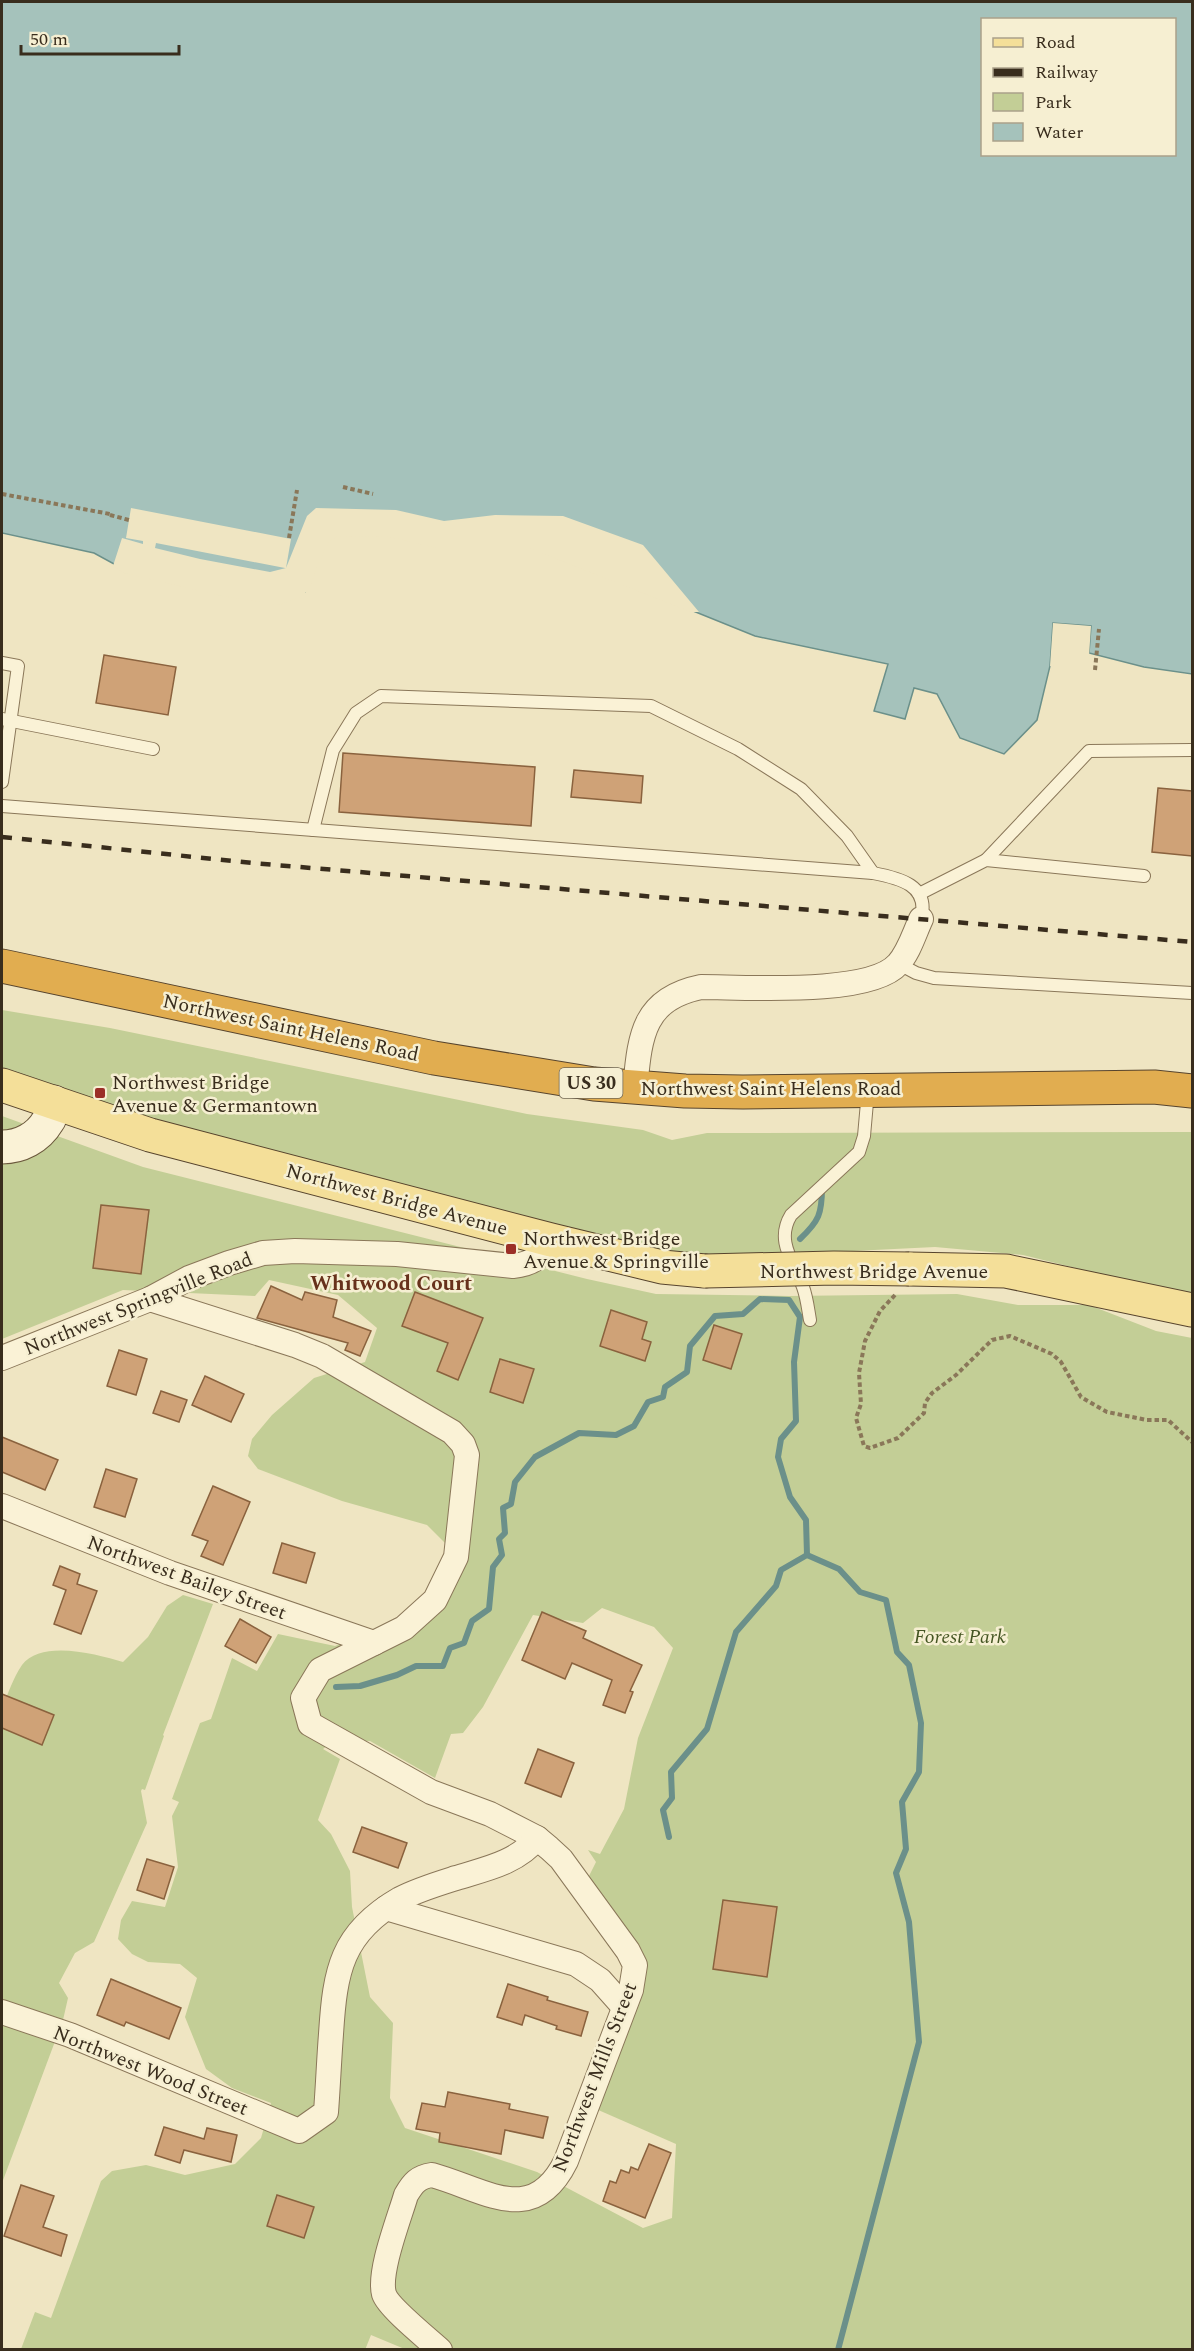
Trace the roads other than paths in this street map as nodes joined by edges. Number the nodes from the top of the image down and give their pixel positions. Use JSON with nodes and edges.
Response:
{"nodes":[{"id":1,"x":2,"y":663,"type":"edge"},
{"id":2,"x":6,"y":719,"type":"edge"},
{"id":3,"x":153,"y":749,"type":"dead end"},
{"id":4,"x":1192,"y":750,"type":"edge"},
{"id":5,"x":3,"y":765,"type":"edge"},
{"id":6,"x":2,"y":782,"type":"edge"},
{"id":7,"x":2,"y":806,"type":"edge"},
{"id":8,"x":313,"y":830,"type":"junction"},
{"id":9,"x":986,"y":860,"type":"junction"},
{"id":10,"x":873,"y":873,"type":"junction"},
{"id":11,"x":1144,"y":876,"type":"dead end"},
{"id":12,"x":919,"y":894,"type":"junction"},
{"id":13,"x":921,"y":919,"type":"joint"},
{"id":14,"x":899,"y":964,"type":"junction"},
{"id":15,"x":2,"y":966,"type":"edge"},
{"id":16,"x":1192,"y":993,"type":"edge"},
{"id":17,"x":2,"y":1084,"type":"edge"},
{"id":18,"x":635,"y":1088,"type":"junction"},
{"id":19,"x":868,"y":1089,"type":"junction"},
{"id":20,"x":1192,"y":1090,"type":"edge"},
{"id":21,"x":54,"y":1102,"type":"junction"},
{"id":22,"x":2,"y":1147,"type":"edge"},
{"id":23,"x":551,"y":1240,"type":"junction"},
{"id":24,"x":150,"y":1299,"type":"junction"},
{"id":25,"x":1192,"y":1310,"type":"edge"},
{"id":26,"x":810,"y":1320,"type":"dead end"},
{"id":27,"x":2,"y":1358,"type":"edge"},
{"id":28,"x":2,"y":1506,"type":"edge"},
{"id":29,"x":374,"y":1643,"type":"junction"},
{"id":30,"x":537,"y":1838,"type":"junction"},
{"id":31,"x":386,"y":1908,"type":"junction"},
{"id":32,"x":624,"y":2007,"type":"junction"},
{"id":33,"x":2,"y":2012,"type":"edge"},
{"id":34,"x":440,"y":2349,"type":"edge"}],
"edges":[{"from":1,"to":2,"type":"lane"},
{"from":2,"to":3,"type":"lane"},
{"from":2,"to":5,"type":"lane"},
{"from":4,"to":9,"type":"lane"},
{"from":5,"to":6,"type":"lane"},
{"from":7,"to":8,"type":"lane"},
{"from":8,"to":10,"type":"lane"},
{"from":8,"to":10,"type":"lane"},
{"from":9,"to":11,"type":"lane"},
{"from":9,"to":12,"type":"lane"},
{"from":10,"to":12,"type":"lane"},
{"from":12,"to":13,"type":"lane"},
{"from":13,"to":14,"type":"street"},
{"from":14,"to":16,"type":"lane"},
{"from":14,"to":18,"type":"street"},
{"from":15,"to":18,"type":"highway","name":"Northwest Saint Helens Road","number":"US 30"},
{"from":17,"to":21,"type":"main road","name":"Northwest Bridge Avenue"},
{"from":18,"to":19,"type":"highway","name":"Northwest Saint Helens Road","number":"US 30"},
{"from":19,"to":20,"type":"highway","name":"Northwest Saint Helens Road","number":"US 30"},
{"from":19,"to":26,"type":"lane"},
{"from":21,"to":22,"type":"main road"},
{"from":21,"to":23,"type":"main road","name":"Northwest Bridge Avenue"},
{"from":23,"to":24,"type":"street","name":"Northwest Springville Road"},
{"from":23,"to":25,"type":"main road","name":"Northwest Bridge Avenue","bridge":true},
{"from":24,"to":27,"type":"street","name":"Northwest Springville Road"},
{"from":24,"to":29,"type":"street","name":"Northwest Mills Street"},
{"from":28,"to":29,"type":"street","name":"Northwest Bailey Street"},
{"from":29,"to":30,"type":"street","name":"Northwest Mills Street"},
{"from":30,"to":31,"type":"street"},
{"from":30,"to":32,"type":"street","name":"Northwest Mills Street"},
{"from":31,"to":32,"type":"street"},
{"from":31,"to":33,"type":"street","name":"Northwest Wood Street"},
{"from":32,"to":34,"type":"street","name":"Northwest Mills Street"}]}
